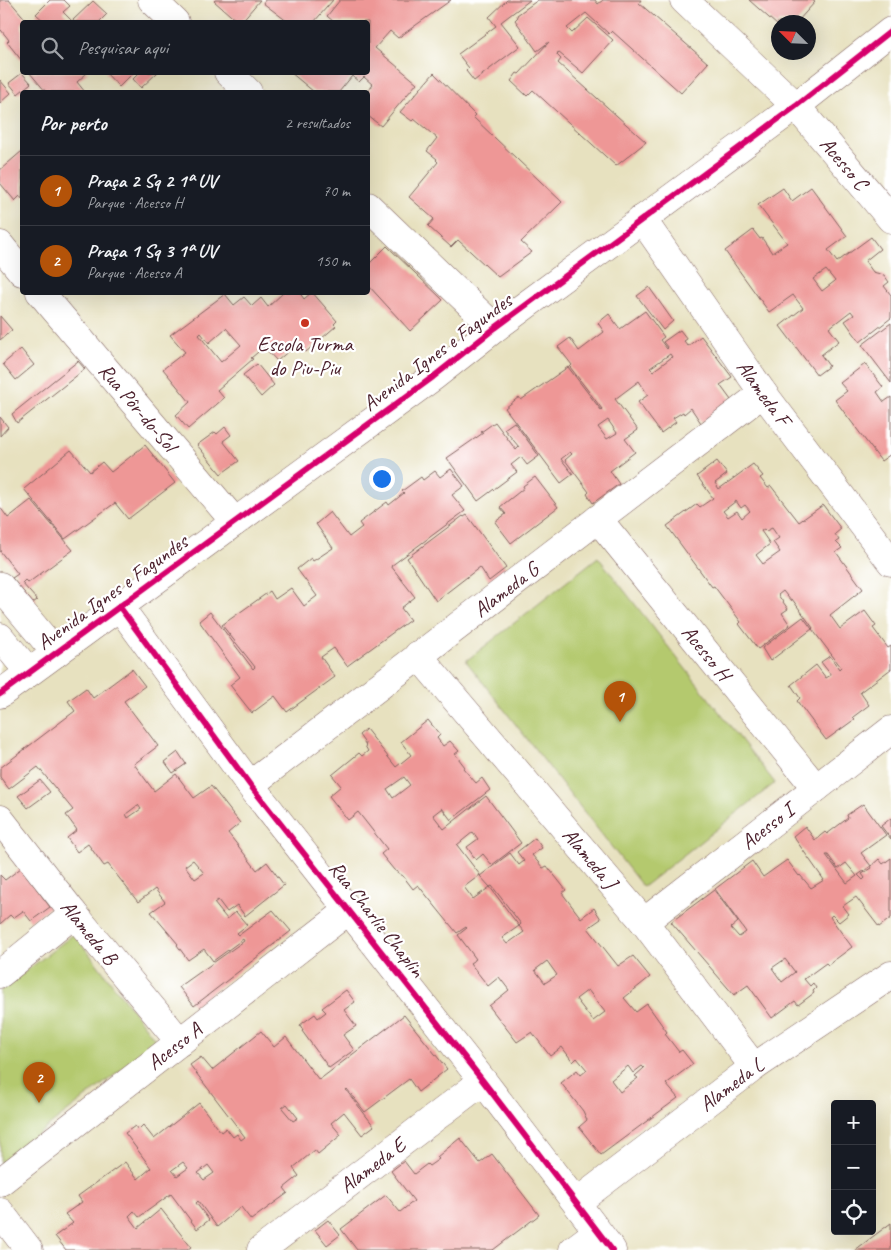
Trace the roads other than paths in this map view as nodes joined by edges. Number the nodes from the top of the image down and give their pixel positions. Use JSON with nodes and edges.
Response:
{"nodes":[{"id":1,"x":152,"y":0,"type":"edge"},
{"id":2,"x":684,"y":0,"type":"edge"},
{"id":3,"x":173,"y":20,"type":"edge"},
{"id":4,"x":891,"y":31,"type":"edge"},
{"id":5,"x":231,"y":75,"type":"edge"},
{"id":6,"x":246,"y":90,"type":"edge"},
{"id":7,"x":796,"y":106,"type":"junction"},
{"id":8,"x":370,"y":208,"type":"edge"},
{"id":9,"x":642,"y":219,"type":"junction"},
{"id":10,"x":891,"y":219,"type":"edge"},
{"id":11,"x":0,"y":245,"type":"edge"},
{"id":12,"x":20,"y":270,"type":"edge"},
{"id":13,"x":43,"y":295,"type":"edge"},
{"id":14,"x":495,"y":328,"type":"junction"},
{"id":15,"x":763,"y":393,"type":"junction"},
{"id":16,"x":598,"y":519,"type":"junction"},
{"id":17,"x":235,"y":522,"type":"junction"},
{"id":18,"x":891,"y":562,"type":"edge"},
{"id":19,"x":0,"y":586,"type":"edge"},
{"id":20,"x":119,"y":606,"type":"junction"},
{"id":21,"x":0,"y":637,"type":"edge"},
{"id":22,"x":56,"y":653,"type":"junction"},
{"id":23,"x":418,"y":655,"type":"junction"},
{"id":24,"x":29,"y":672,"type":"junction"},
{"id":25,"x":0,"y":694,"type":"edge"},
{"id":26,"x":891,"y":730,"type":"edge"},
{"id":27,"x":250,"y":785,"type":"junction"},
{"id":28,"x":816,"y":788,"type":"junction"},
{"id":29,"x":0,"y":819,"type":"edge"},
{"id":30,"x":349,"y":910,"type":"junction"},
{"id":31,"x":74,"y":914,"type":"junction"},
{"id":32,"x":644,"y":922,"type":"junction"},
{"id":33,"x":0,"y":974,"type":"edge"},
{"id":34,"x":891,"y":975,"type":"edge"},
{"id":35,"x":180,"y":1042,"type":"junction"},
{"id":36,"x":754,"y":1067,"type":"junction"},
{"id":37,"x":483,"y":1081,"type":"junction"},
{"id":38,"x":0,"y":1182,"type":"edge"},
{"id":39,"x":577,"y":1202,"type":"junction"},
{"id":40,"x":0,"y":1212,"type":"edge"},
{"id":41,"x":605,"y":1241,"type":"edge"},
{"id":42,"x":29,"y":1250,"type":"edge"},
{"id":43,"x":261,"y":1250,"type":"edge"},
{"id":44,"x":573,"y":1250,"type":"edge"}],
"edges":[{"from":1,"to":3,"type":"street"},
{"from":2,"to":7,"type":"street","name":"Acesso C"},
{"from":4,"to":7,"type":"street","name":"Avenida Ignes e Fagundes"},
{"from":5,"to":6,"type":"street"},
{"from":7,"to":9,"type":"street","name":"Avenida Ignes e Fagundes"},
{"from":7,"to":10,"type":"street","name":"Acesso C"},
{"from":8,"to":14,"type":"street"},
{"from":9,"to":14,"type":"street","name":"Avenida Ignes e Fagundes"},
{"from":9,"to":15,"type":"street","name":"Alameda F"},
{"from":11,"to":12,"type":"street"},
{"from":13,"to":17,"type":"street","name":"Rua Pôr-do-Sol"},
{"from":14,"to":17,"type":"street","name":"Avenida Ignes e Fagundes"},
{"from":15,"to":16,"type":"street","name":"Alameda G"},
{"from":15,"to":18,"type":"street","name":"Alameda F"},
{"from":16,"to":23,"type":"street","name":"Alameda G"},
{"from":16,"to":28,"type":"street","name":"Acesso H"},
{"from":17,"to":20,"type":"street","name":"Avenida Ignes e Fagundes"},
{"from":19,"to":22,"type":"street"},
{"from":20,"to":22,"type":"street","name":"Avenida Ignes e Fagundes"},
{"from":20,"to":27,"type":"street","name":"Rua Charlie Chaplin"},
{"from":21,"to":24,"type":"street"},
{"from":22,"to":24,"type":"street","name":"Avenida Ignes e Fagundes"},
{"from":23,"to":27,"type":"street","name":"Alameda G"},
{"from":23,"to":32,"type":"street","name":"Alameda J"},
{"from":24,"to":25,"type":"street","name":"Avenida Ignes e Fagundes"},
{"from":26,"to":28,"type":"street","name":"Acesso I"},
{"from":27,"to":30,"type":"street","name":"Rua Charlie Chaplin"},
{"from":28,"to":32,"type":"street","name":"Acesso I"},
{"from":29,"to":31,"type":"street","name":"Alameda B"},
{"from":30,"to":35,"type":"street","name":"Acesso A"},
{"from":30,"to":37,"type":"street","name":"Rua Charlie Chaplin"},
{"from":31,"to":33,"type":"street"},
{"from":31,"to":35,"type":"street","name":"Alameda B"},
{"from":32,"to":36,"type":"street","name":"Alameda J"},
{"from":34,"to":36,"type":"street","name":"Alameda L"},
{"from":35,"to":38,"type":"street","name":"Acesso A"},
{"from":36,"to":39,"type":"street","name":"Alameda L"},
{"from":37,"to":39,"type":"street","name":"Rua Charlie Chaplin"},
{"from":37,"to":43,"type":"street","name":"Alameda E"},
{"from":39,"to":41,"type":"street","name":"Rua Charlie Chaplin"},
{"from":40,"to":42,"type":"street"},
{"from":41,"to":44,"type":"street"}]}
